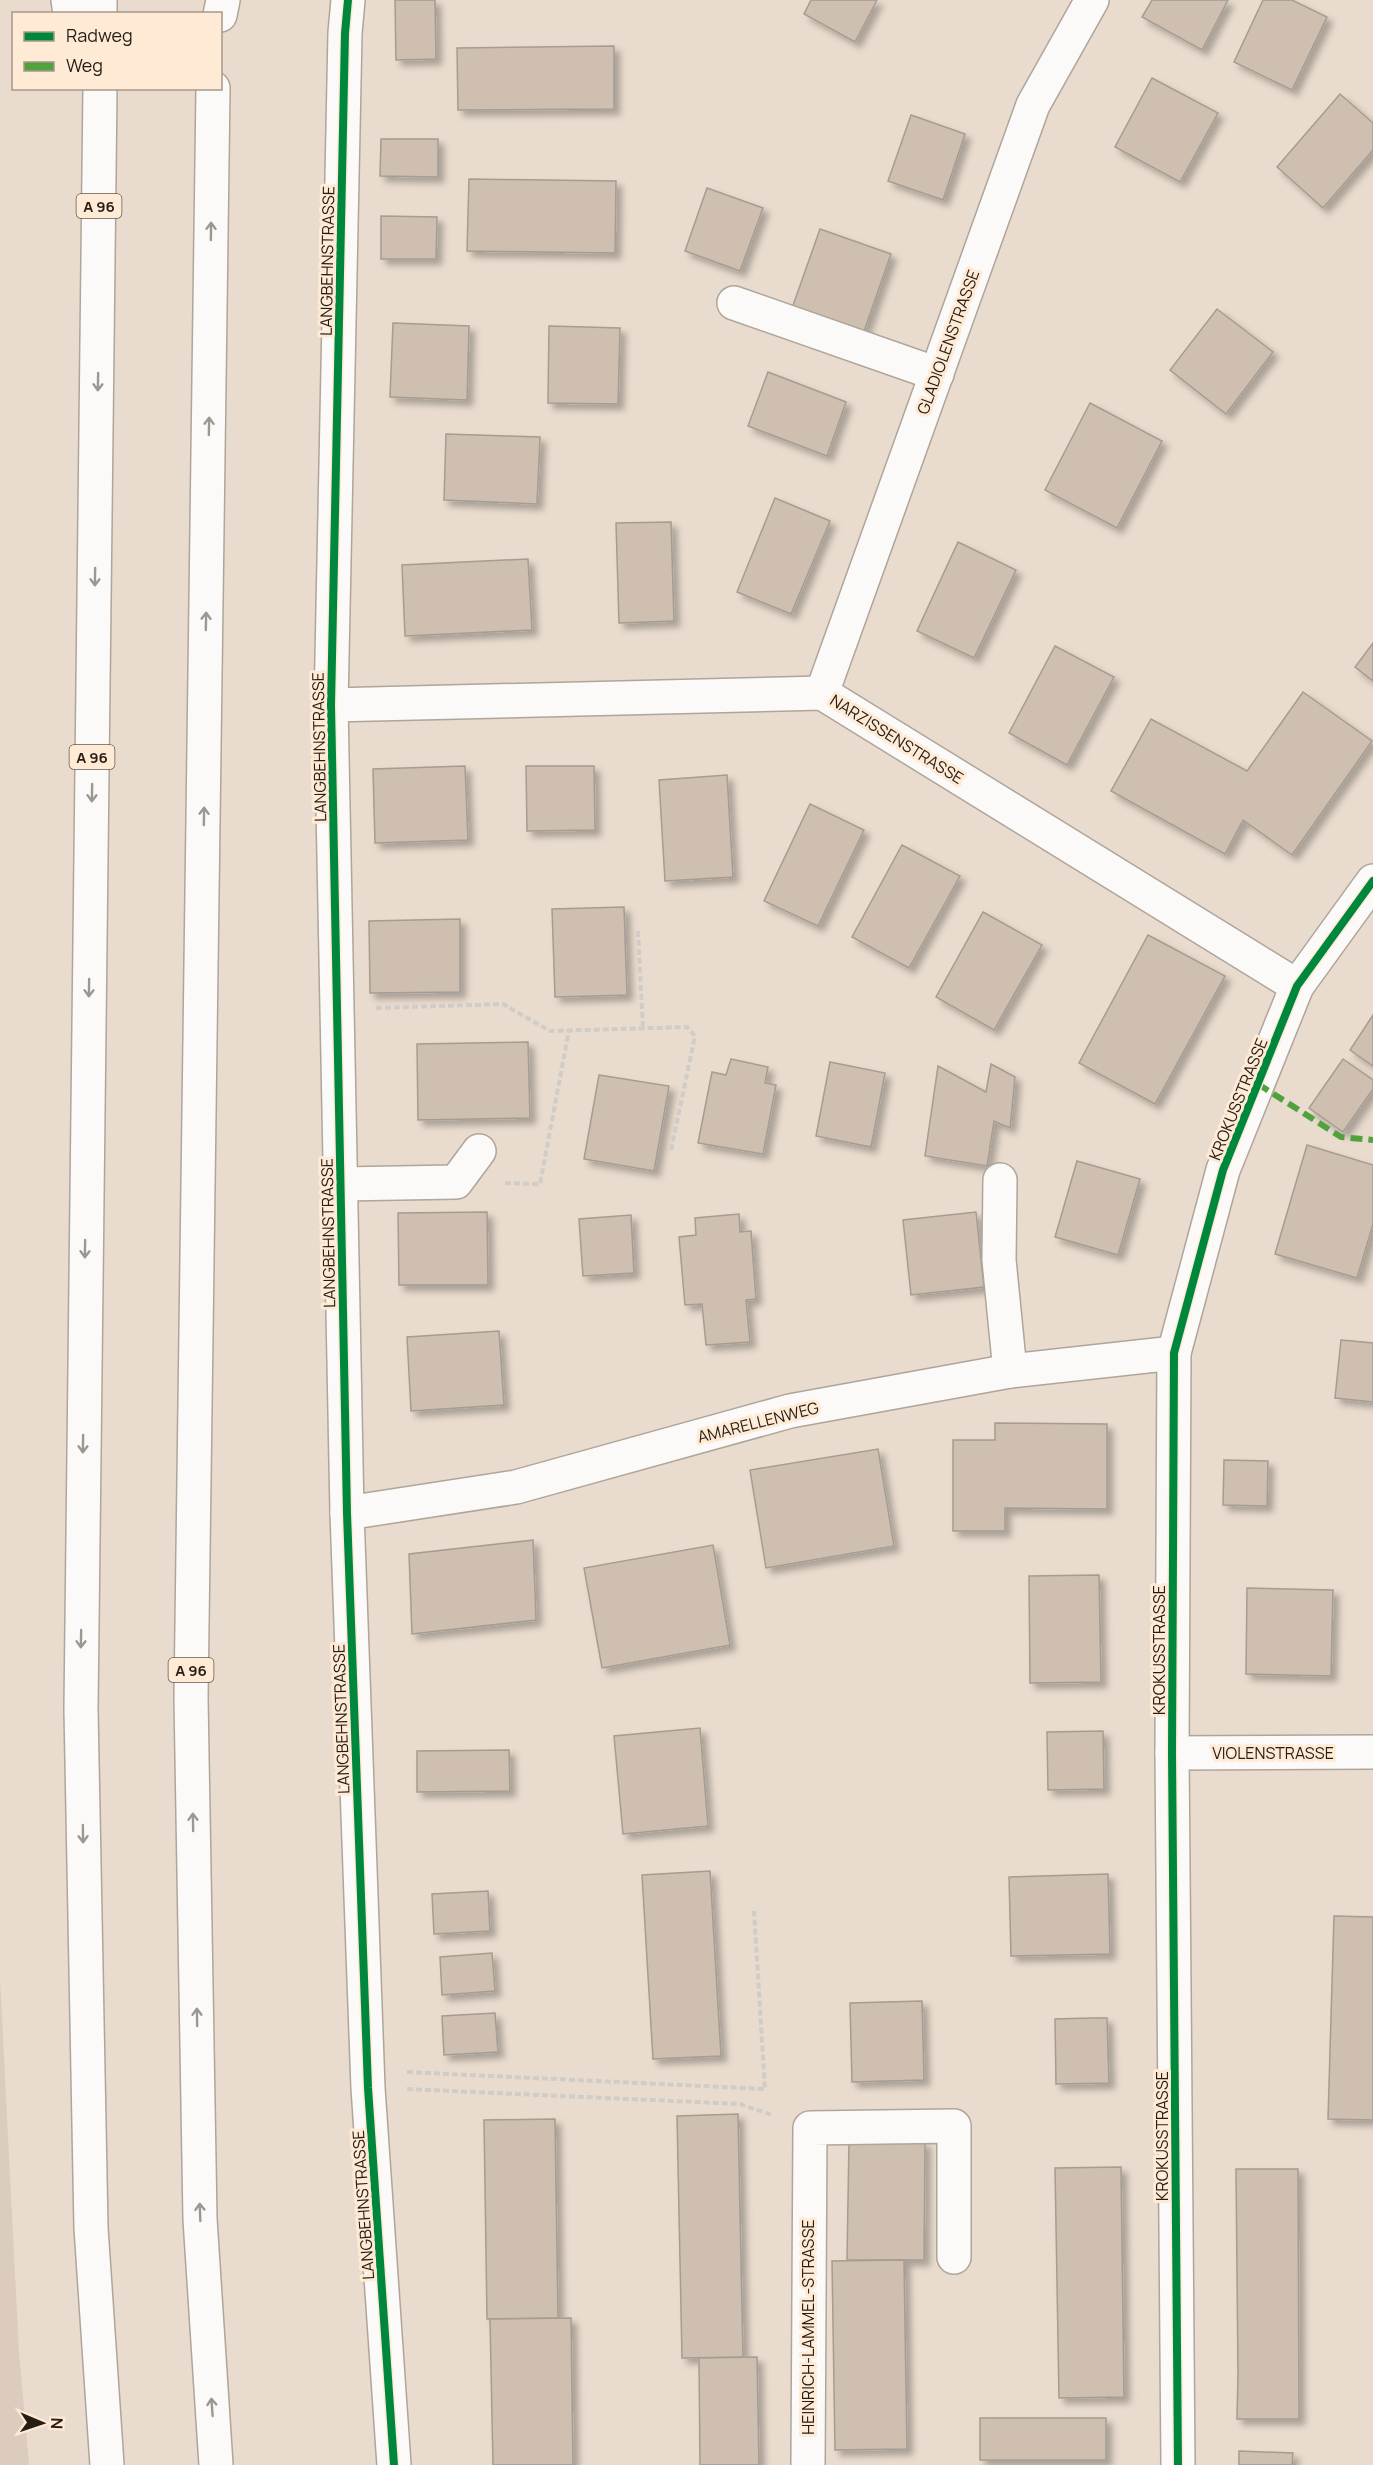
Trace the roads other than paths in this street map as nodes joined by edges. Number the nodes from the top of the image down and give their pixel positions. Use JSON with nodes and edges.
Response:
{"nodes":[{"id":1,"x":348,"y":0,"type":"edge"},
{"id":2,"x":1092,"y":0,"type":"edge"},
{"id":3,"x":76,"y":90,"type":"edge"},
{"id":4,"x":100,"y":90,"type":"edge"},
{"id":5,"x":213,"y":90,"type":"edge"},
{"id":6,"x":734,"y":303,"type":"dead end"},
{"id":7,"x":99,"y":324,"type":"junction"},
{"id":8,"x":937,"y":374,"type":"junction"},
{"id":9,"x":822,"y":693,"type":"junction"},
{"id":10,"x":331,"y":705,"type":"junction"},
{"id":11,"x":1373,"y":880,"type":"edge"},
{"id":12,"x":1297,"y":986,"type":"junction"},
{"id":13,"x":479,"y":1151,"type":"dead end"},
{"id":14,"x":1000,"y":1180,"type":"dead end"},
{"id":15,"x":340,"y":1184,"type":"junction"},
{"id":16,"x":1174,"y":1353,"type":"junction"},
{"id":17,"x":1010,"y":1371,"type":"junction"},
{"id":18,"x":347,"y":1513,"type":"junction"},
{"id":19,"x":1373,"y":1752,"type":"edge"},
{"id":20,"x":1172,"y":1753,"type":"junction"},
{"id":21,"x":954,"y":2257,"type":"dead end"},
{"id":22,"x":107,"y":2465,"type":"edge"},
{"id":23,"x":216,"y":2465,"type":"edge"},
{"id":24,"x":393,"y":2465,"type":"edge"},
{"id":25,"x":808,"y":2465,"type":"edge"},
{"id":26,"x":1178,"y":2465,"type":"edge"}],
"edges":[{"from":1,"to":10,"type":"main road","name":"LANGBEHNSTRASSE"},
{"from":2,"to":8,"type":"main road","name":"GLADIOLENSTRASSE"},
{"from":3,"to":7,"type":"main road"},
{"from":4,"to":7,"type":"main road","number":"A 96"},
{"from":23,"to":5,"type":"main road","number":"A 96","one_way":true},
{"from":6,"to":8,"type":"main road"},
{"from":7,"to":22,"type":"main road","number":"A 96","one_way":true},
{"from":8,"to":9,"type":"main road","name":"GLADIOLENSTRASSE"},
{"from":9,"to":10,"type":"main road","name":"NARZISSENSTRASSE"},
{"from":9,"to":12,"type":"main road","name":"NARZISSENSTRASSE"},
{"from":10,"to":15,"type":"main road","name":"LANGBEHNSTRASSE"},
{"from":11,"to":12,"type":"main road","name":"KROKUSSTRASSE"},
{"from":12,"to":16,"type":"main road","name":"KROKUSSTRASSE"},
{"from":13,"to":15,"type":"main road"},
{"from":14,"to":17,"type":"main road"},
{"from":15,"to":18,"type":"main road","name":"LANGBEHNSTRASSE"},
{"from":16,"to":17,"type":"main road","name":"AMARELLENWEG"},
{"from":16,"to":20,"type":"main road","name":"KROKUSSTRASSE"},
{"from":17,"to":18,"type":"main road","name":"AMARELLENWEG"},
{"from":18,"to":24,"type":"main road","name":"LANGBEHNSTRASSE"},
{"from":19,"to":20,"type":"main road","name":"VIOLENSTRASSE"},
{"from":20,"to":26,"type":"main road","name":"KROKUSSTRASSE"},
{"from":21,"to":25,"type":"main road","name":"HEINRICH-LAMMEL-STRASSE"}]}
